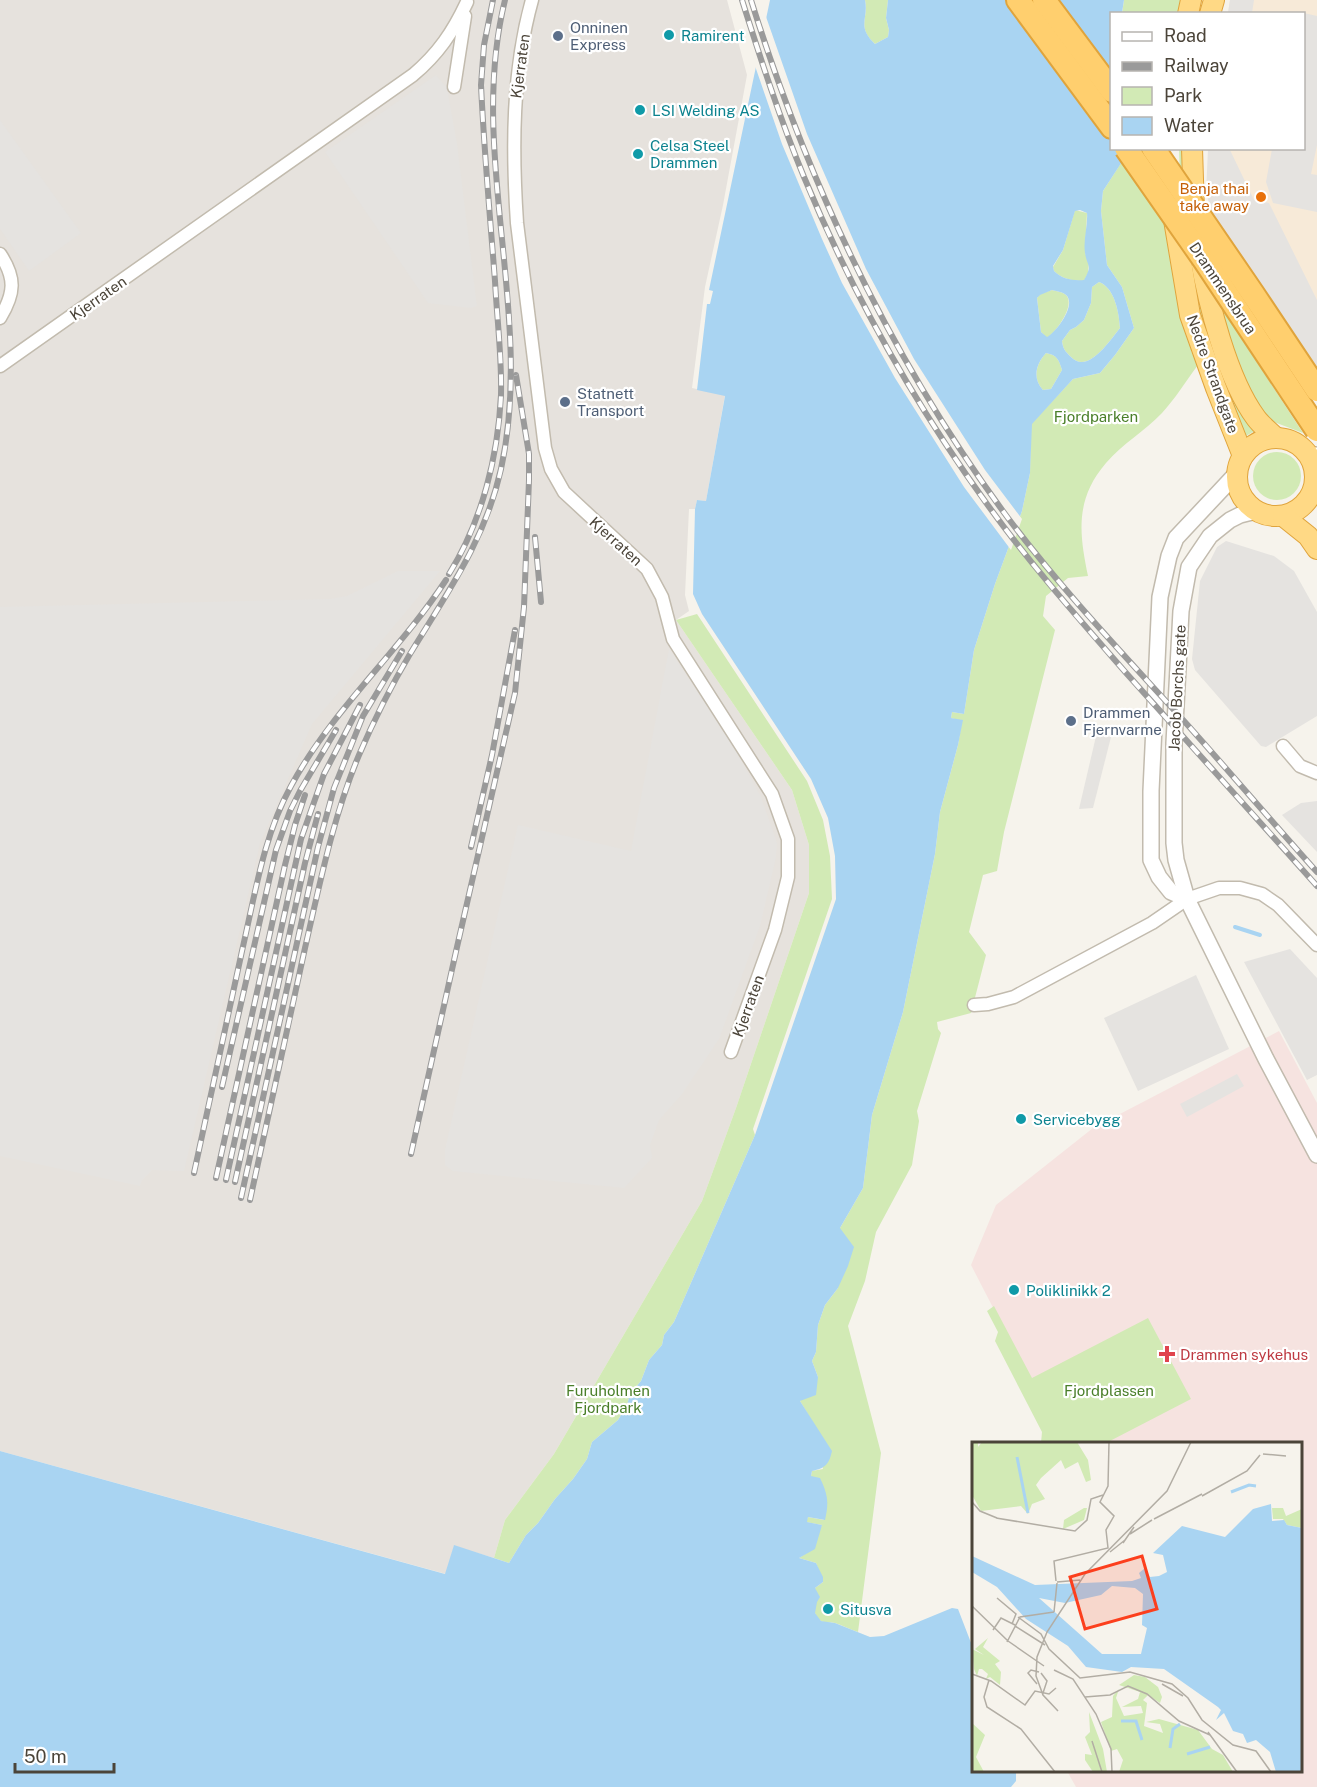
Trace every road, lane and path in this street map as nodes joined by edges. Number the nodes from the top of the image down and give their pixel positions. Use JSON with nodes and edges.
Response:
{"nodes":[{"id":1,"x":532,"y":0,"type":"edge"},
{"id":2,"x":1018,"y":0,"type":"edge"},
{"id":3,"x":1044,"y":0,"type":"edge"},
{"id":4,"x":467,"y":1,"type":"edge"},
{"id":5,"x":454,"y":87,"type":"dead end"},
{"id":6,"x":1110,"y":88,"type":"edge"},
{"id":7,"x":1110,"y":125,"type":"edge"},
{"id":8,"x":1127,"y":150,"type":"edge"},
{"id":9,"x":1153,"y":150,"type":"edge"},
{"id":10,"x":1170,"y":150,"type":"edge"},
{"id":11,"x":1192,"y":150,"type":"edge"},
{"id":12,"x":0,"y":254,"type":"edge"},
{"id":13,"x":0,"y":318,"type":"edge"},
{"id":14,"x":0,"y":366,"type":"edge"},
{"id":15,"x":1317,"y":390,"type":"edge"},
{"id":16,"x":1317,"y":430,"type":"edge"},
{"id":17,"x":1276,"y":438,"type":"junction"},
{"id":18,"x":1313,"y":455,"type":"edge"},
{"id":19,"x":1240,"y":464,"type":"junction"},
{"id":20,"x":1316,"y":491,"type":"edge"},
{"id":21,"x":1256,"y":511,"type":"junction"},
{"id":22,"x":1283,"y":516,"type":"junction"},
{"id":23,"x":1317,"y":549,"type":"edge"},
{"id":24,"x":1283,"y":746,"type":"dead end"},
{"id":25,"x":1317,"y":773,"type":"edge"},
{"id":26,"x":1187,"y":899,"type":"junction"},
{"id":27,"x":1317,"y":945,"type":"edge"},
{"id":28,"x":974,"y":1005,"type":"dead end"},
{"id":29,"x":731,"y":1052,"type":"dead end"},
{"id":30,"x":1317,"y":1155,"type":"edge"}],
"edges":[{"from":1,"to":29,"type":"street","name":"Kjerraten"},
{"from":2,"to":7,"type":"highway"},
{"from":3,"to":6,"type":"highway"},
{"from":4,"to":5,"type":"street","name":"Kjerraten"},
{"from":4,"to":14,"type":"street","name":"Kjerraten"},
{"from":8,"to":16,"type":"highway","name":"Drammensbrua","bridge":true},
{"from":9,"to":15,"type":"highway","name":"Drammensbrua","bridge":true},
{"from":10,"to":19,"type":"highway","name":"Nedre Strandgate"},
{"from":11,"to":17,"type":"highway","name":"Nedre Strandgate"},
{"from":12,"to":13,"type":"street"},
{"from":17,"to":18,"type":"highway"},
{"from":17,"to":19,"type":"highway"},
{"from":18,"to":20,"type":"highway"},
{"from":19,"to":21,"type":"highway"},
{"from":19,"to":26,"type":"street","name":"Jacob Borchs gate"},
{"from":20,"to":22,"type":"highway"},
{"from":21,"to":22,"type":"highway"},
{"from":21,"to":26,"type":"street","name":"Jacob Borchs gate"},
{"from":22,"to":23,"type":"highway"},
{"from":24,"to":25,"type":"street"},
{"from":26,"to":27,"type":"street"},
{"from":26,"to":28,"type":"street"},
{"from":26,"to":30,"type":"street","name":"Jacob Borchs gate"}]}
